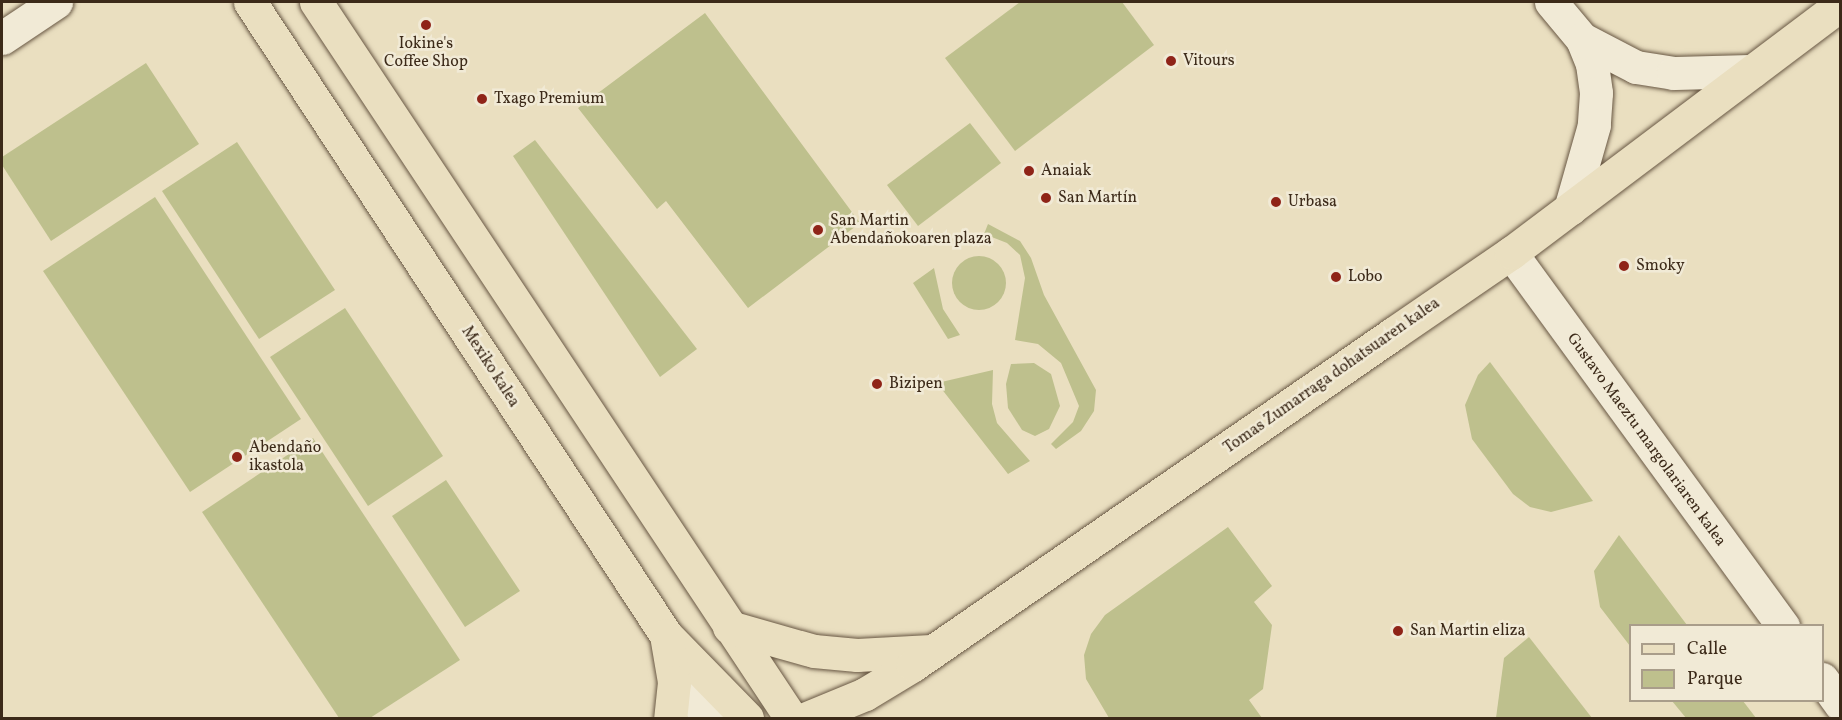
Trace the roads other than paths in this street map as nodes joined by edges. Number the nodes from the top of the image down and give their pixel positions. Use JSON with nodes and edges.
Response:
{"nodes":[{"id":1,"x":56,"y":2,"type":"edge"},
{"id":2,"x":250,"y":2,"type":"edge"},
{"id":3,"x":316,"y":2,"type":"edge"},
{"id":4,"x":1553,"y":4,"type":"edge"},
{"id":5,"x":1840,"y":5,"type":"edge"},
{"id":6,"x":2,"y":38,"type":"edge"},
{"id":7,"x":1582,"y":39,"type":"junction"},
{"id":8,"x":1752,"y":71,"type":"junction"},
{"id":9,"x":1570,"y":209,"type":"junction"},
{"id":10,"x":1511,"y":253,"type":"junction"},
{"id":11,"x":1782,"y":624,"type":"edge"},
{"id":12,"x":729,"y":627,"type":"junction"},
{"id":13,"x":669,"y":648,"type":"junction"},
{"id":14,"x":932,"y":651,"type":"junction"},
{"id":15,"x":1824,"y":682,"type":"edge"},
{"id":16,"x":1840,"y":704,"type":"edge"},
{"id":17,"x":819,"y":716,"type":"edge"},
{"id":18,"x":670,"y":718,"type":"edge"},
{"id":19,"x":706,"y":718,"type":"edge"},
{"id":20,"x":747,"y":718,"type":"edge"},
{"id":21,"x":790,"y":718,"type":"edge"}],
"edges":[{"from":1,"to":6,"type":"street"},
{"from":2,"to":13,"type":"main road","name":"Mexiko kalea"},
{"from":3,"to":12,"type":"main road"},
{"from":4,"to":7,"type":"street"},
{"from":5,"to":8,"type":"main road","name":"Tomas Zumarraga dohatsuaren kalea"},
{"from":7,"to":8,"type":"street"},
{"from":7,"to":9,"type":"street"},
{"from":8,"to":9,"type":"main road","name":"Tomas Zumarraga dohatsuaren kalea"},
{"from":9,"to":10,"type":"main road","name":"Tomas Zumarraga dohatsuaren kalea"},
{"from":10,"to":11,"type":"street","name":"Gustavo Maeztu margolariaren kalea"},
{"from":10,"to":14,"type":"main road","name":"Tomas Zumarraga dohatsuaren kalea"},
{"from":12,"to":14,"type":"main road"},
{"from":12,"to":21,"type":"main road"},
{"from":13,"to":18,"type":"main road"},
{"from":13,"to":19,"type":"street"},
{"from":13,"to":20,"type":"main road","name":"Mexiko kalea"},
{"from":14,"to":17,"type":"main road","name":"Tomas Zumarraga dohatsuaren kalea"},
{"from":15,"to":16,"type":"street"}]}
